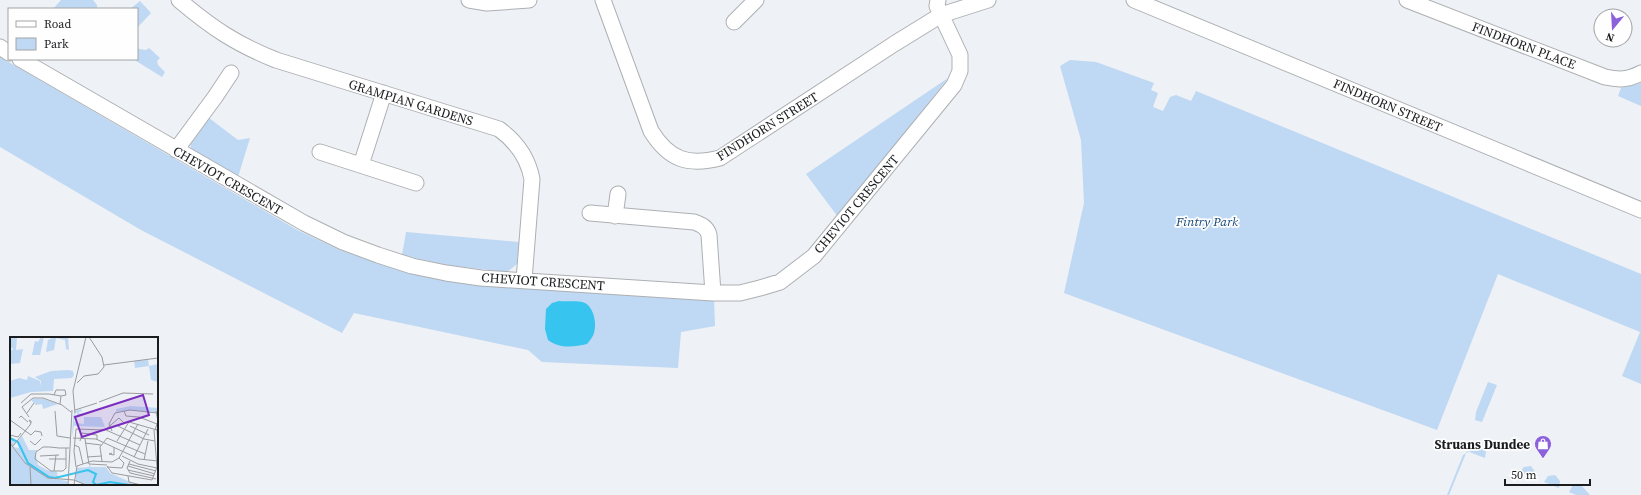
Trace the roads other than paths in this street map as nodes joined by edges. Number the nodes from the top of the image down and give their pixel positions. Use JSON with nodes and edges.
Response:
{"nodes":[{"id":1,"x":179,"y":0,"type":"edge"},
{"id":2,"x":468,"y":0,"type":"edge"},
{"id":3,"x":529,"y":0,"type":"edge"},
{"id":4,"x":603,"y":0,"type":"edge"},
{"id":5,"x":756,"y":0,"type":"edge"},
{"id":6,"x":938,"y":0,"type":"edge"},
{"id":7,"x":988,"y":0,"type":"edge"},
{"id":8,"x":1134,"y":0,"type":"edge"},
{"id":9,"x":1407,"y":0,"type":"edge"},
{"id":10,"x":941,"y":16,"type":"junction"},
{"id":11,"x":734,"y":22,"type":"dead end"},
{"id":12,"x":22,"y":60,"type":"edge"},
{"id":13,"x":231,"y":73,"type":"dead end"},
{"id":14,"x":1641,"y":73,"type":"edge"},
{"id":15,"x":384,"y":93,"type":"junction"},
{"id":16,"x":176,"y":150,"type":"junction"},
{"id":17,"x":320,"y":152,"type":"dead end"},
{"id":18,"x":361,"y":165,"type":"junction"},
{"id":19,"x":416,"y":183,"type":"dead end"},
{"id":20,"x":618,"y":194,"type":"dead end"},
{"id":21,"x":1641,"y":210,"type":"edge"},
{"id":22,"x":590,"y":214,"type":"dead end"},
{"id":23,"x":615,"y":216,"type":"junction"},
{"id":24,"x":524,"y":280,"type":"junction"},
{"id":25,"x":713,"y":293,"type":"junction"}],
"edges":[{"from":1,"to":15,"type":"street","name":"GRAMPIAN GARDENS"},
{"from":2,"to":3,"type":"street"},
{"from":4,"to":10,"type":"street","name":"FINDHORN STREET"},
{"from":5,"to":11,"type":"street"},
{"from":6,"to":10,"type":"street","name":"CHEVIOT CRESCENT"},
{"from":7,"to":10,"type":"street","name":"FINDHORN STREET"},
{"from":8,"to":21,"type":"street","name":"FINDHORN STREET"},
{"from":9,"to":14,"type":"street","name":"FINDHORN PLACE"},
{"from":10,"to":25,"type":"street","name":"CHEVIOT CRESCENT"},
{"from":12,"to":16,"type":"street","name":"CHEVIOT CRESCENT"},
{"from":13,"to":16,"type":"street"},
{"from":15,"to":18,"type":"street"},
{"from":15,"to":24,"type":"street","name":"GRAMPIAN GARDENS"},
{"from":16,"to":24,"type":"street","name":"CHEVIOT CRESCENT"},
{"from":17,"to":18,"type":"street"},
{"from":18,"to":19,"type":"street"},
{"from":20,"to":23,"type":"street"},
{"from":22,"to":23,"type":"street"},
{"from":23,"to":25,"type":"street"},
{"from":24,"to":25,"type":"street","name":"CHEVIOT CRESCENT"}]}
